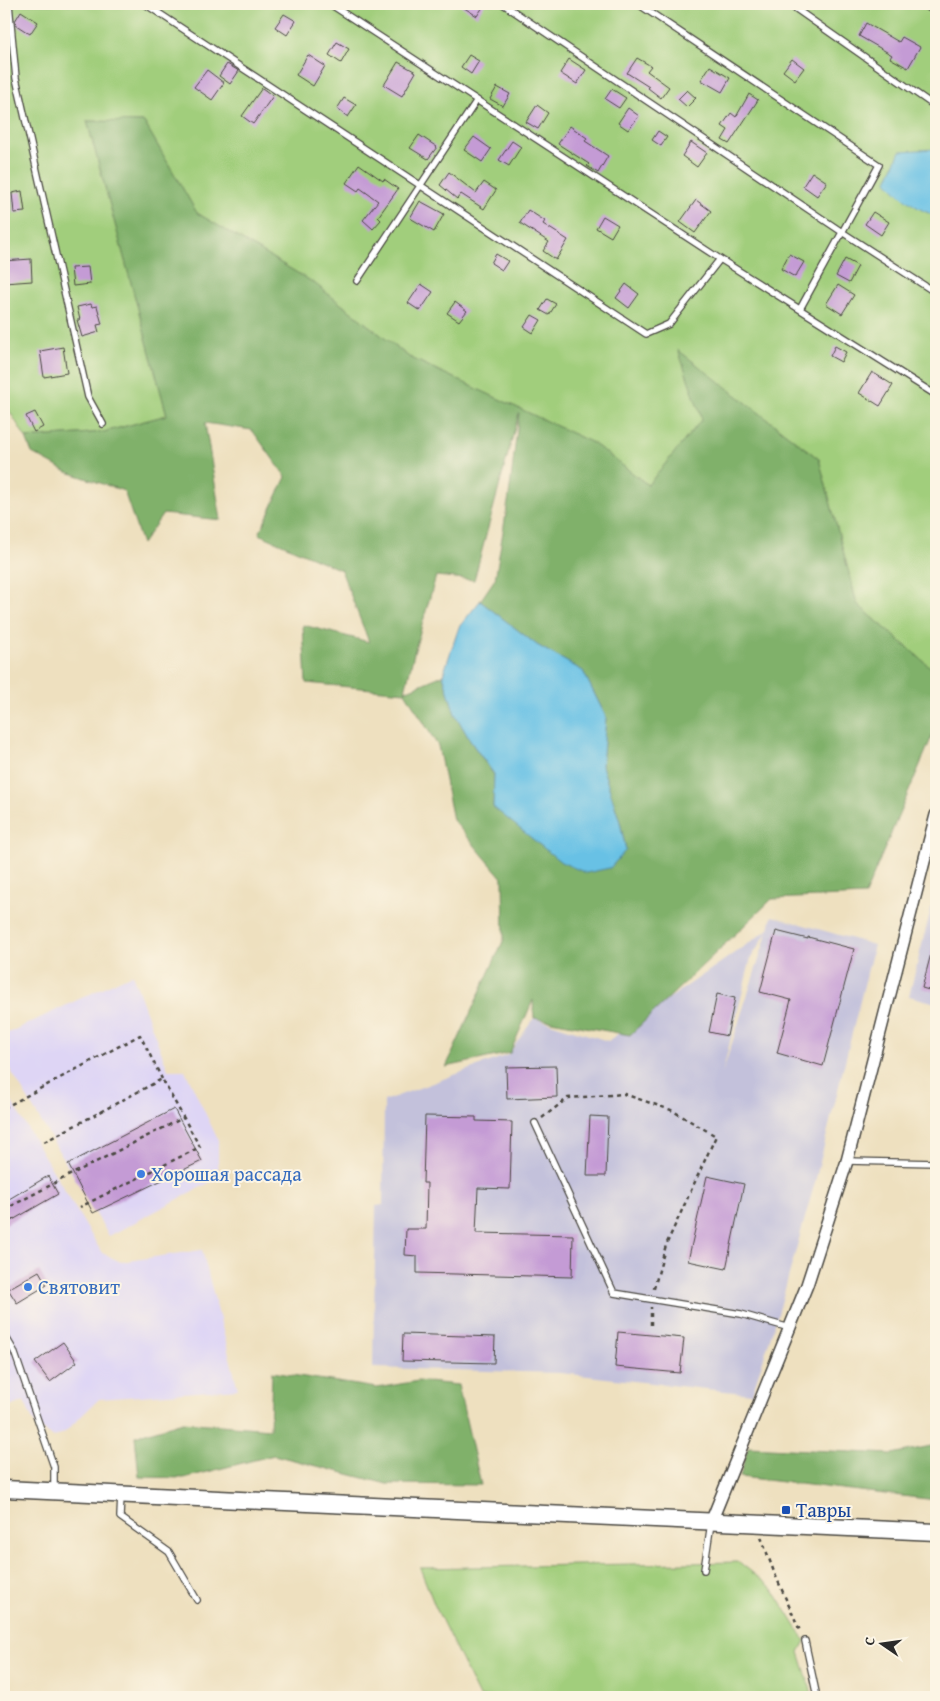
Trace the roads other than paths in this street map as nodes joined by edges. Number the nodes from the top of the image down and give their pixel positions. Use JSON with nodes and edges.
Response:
{"nodes":[{"id":1,"x":9,"y":4,"type":"edge"},
{"id":2,"x":144,"y":4,"type":"edge"},
{"id":3,"x":330,"y":4,"type":"edge"},
{"id":4,"x":503,"y":4,"type":"edge"},
{"id":5,"x":638,"y":4,"type":"edge"},
{"id":6,"x":788,"y":4,"type":"edge"},
{"id":7,"x":923,"y":4,"type":"edge"},
{"id":8,"x":936,"y":12,"type":"edge"},
{"id":9,"x":477,"y":100,"type":"junction"},
{"id":10,"x":936,"y":107,"type":"edge"},
{"id":11,"x":421,"y":185,"type":"junction"},
{"id":12,"x":842,"y":232,"type":"junction"},
{"id":13,"x":720,"y":259,"type":"junction"},
{"id":14,"x":357,"y":281,"type":"dead end"},
{"id":15,"x":936,"y":293,"type":"edge"},
{"id":16,"x":800,"y":309,"type":"junction"},
{"id":17,"x":936,"y":395,"type":"edge"},
{"id":18,"x":103,"y":424,"type":"dead end"},
{"id":19,"x":936,"y":815,"type":"edge"},
{"id":20,"x":932,"y":844,"type":"edge"},
{"id":21,"x":535,"y":1123,"type":"road end"},
{"id":22,"x":847,"y":1161,"type":"junction"},
{"id":23,"x":936,"y":1163,"type":"edge"},
{"id":24,"x":790,"y":1328,"type":"junction"},
{"id":25,"x":4,"y":1334,"type":"edge"},
{"id":26,"x":4,"y":1489,"type":"edge"},
{"id":27,"x":54,"y":1492,"type":"junction"},
{"id":28,"x":121,"y":1495,"type":"junction"},
{"id":29,"x":711,"y":1522,"type":"junction"},
{"id":30,"x":936,"y":1532,"type":"edge"},
{"id":31,"x":704,"y":1570,"type":"dead end"},
{"id":32,"x":197,"y":1600,"type":"dead end"},
{"id":33,"x":805,"y":1642,"type":"road end"},
{"id":34,"x":816,"y":1697,"type":"edge"}],
"edges":[{"from":1,"to":18,"type":"lane"},
{"from":2,"to":11,"type":"lane"},
{"from":3,"to":9,"type":"lane"},
{"from":4,"to":12,"type":"lane"},
{"from":5,"to":12,"type":"lane"},
{"from":6,"to":10,"type":"lane"},
{"from":7,"to":8,"type":"lane"},
{"from":9,"to":11,"type":"lane"},
{"from":9,"to":13,"type":"lane"},
{"from":11,"to":13,"type":"lane"},
{"from":11,"to":14,"type":"lane"},
{"from":12,"to":15,"type":"lane"},
{"from":12,"to":16,"type":"lane"},
{"from":13,"to":16,"type":"lane"},
{"from":16,"to":17,"type":"lane"},
{"from":19,"to":20,"type":"street"},
{"from":20,"to":22,"type":"street"},
{"from":21,"to":24,"type":"lane"},
{"from":22,"to":23,"type":"lane"},
{"from":22,"to":24,"type":"street"},
{"from":24,"to":29,"type":"street"},
{"from":25,"to":27,"type":"lane"},
{"from":26,"to":27,"type":"main road"},
{"from":27,"to":28,"type":"main road"},
{"from":28,"to":29,"type":"main road"},
{"from":28,"to":32,"type":"lane"},
{"from":29,"to":30,"type":"main road"},
{"from":29,"to":31,"type":"lane"},
{"from":33,"to":34,"type":"lane"}]}
